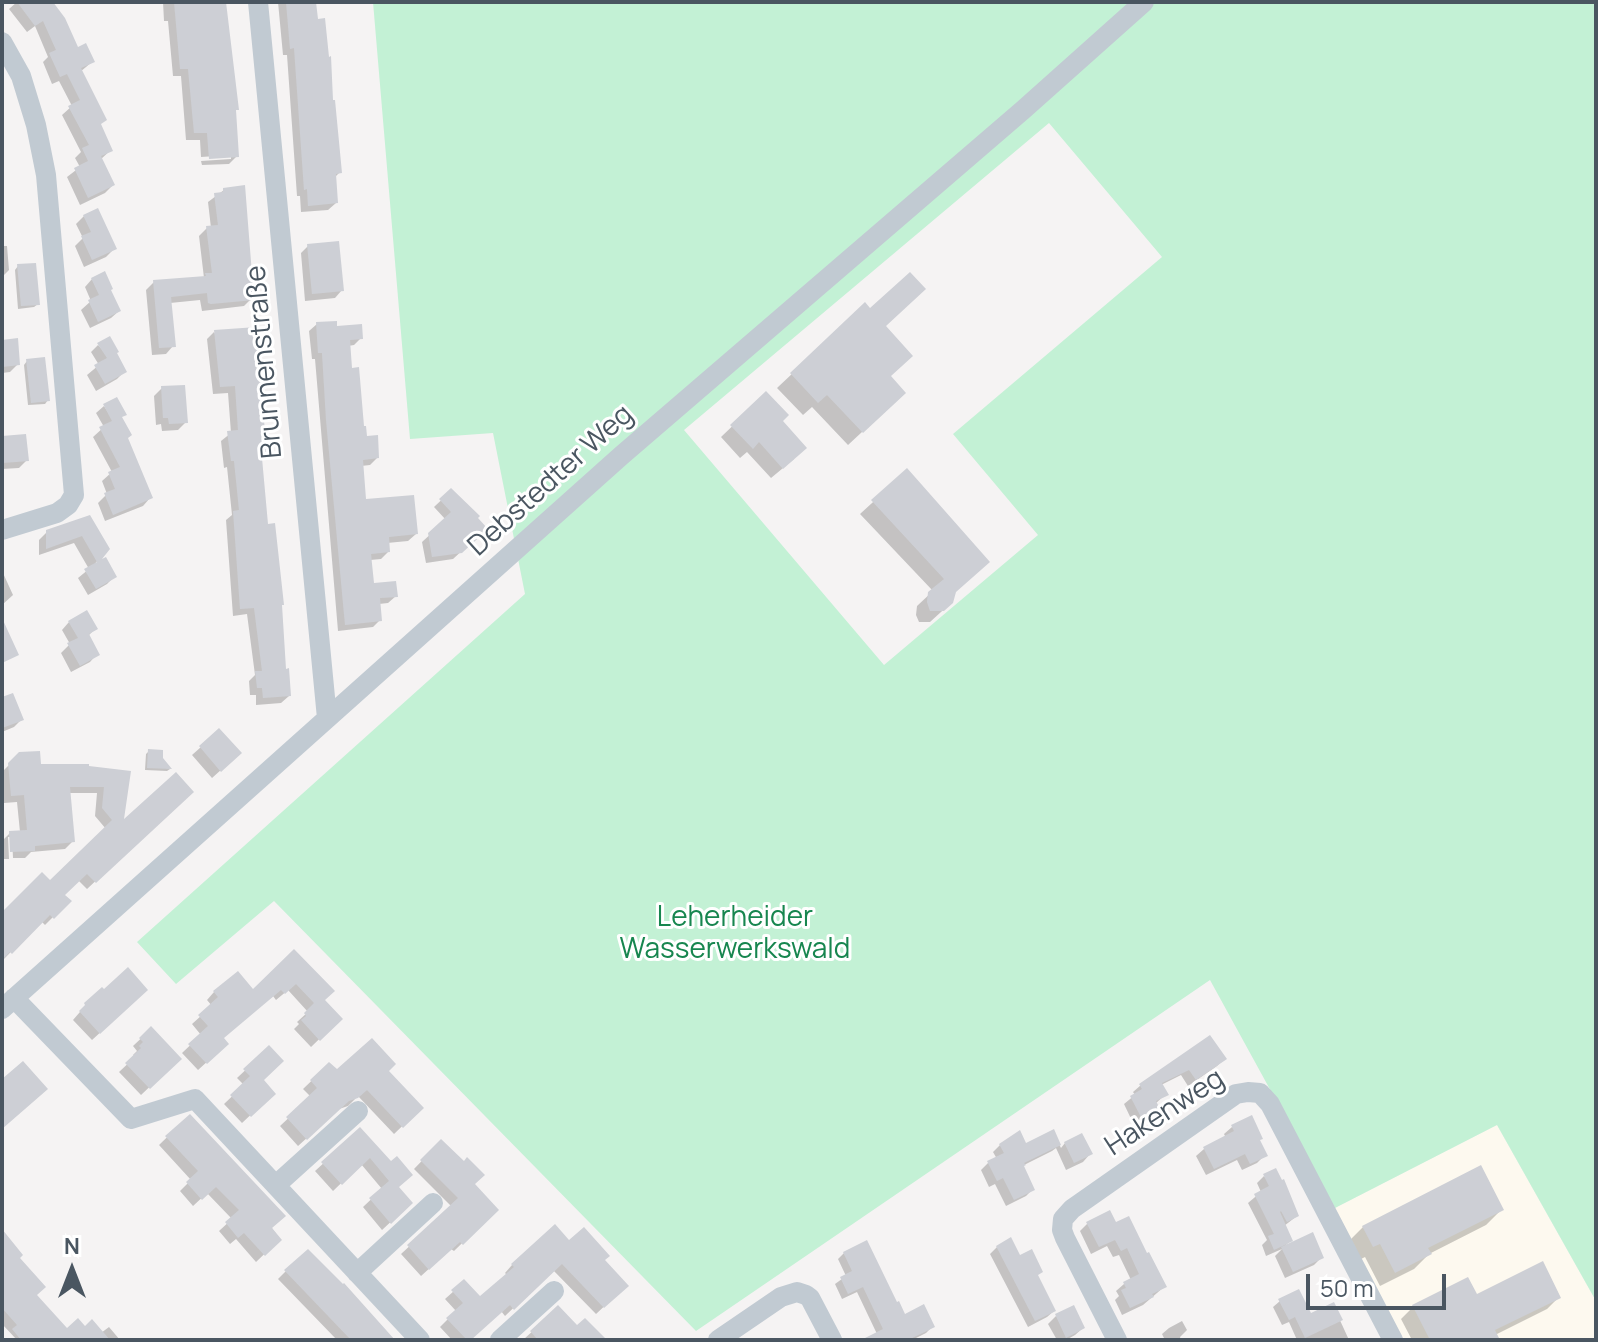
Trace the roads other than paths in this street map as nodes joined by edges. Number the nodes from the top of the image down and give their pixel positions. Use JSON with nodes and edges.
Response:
{"nodes":[{"id":1,"x":258,"y":2,"type":"edge"},
{"id":2,"x":1144,"y":2,"type":"edge"},
{"id":3,"x":2,"y":42,"type":"edge"},
{"id":4,"x":2,"y":530,"type":"edge"},
{"id":5,"x":327,"y":718,"type":"junction"},
{"id":6,"x":8,"y":1004,"type":"edge"},
{"id":7,"x":358,"y":1111,"type":"dead end"},
{"id":8,"x":276,"y":1185,"type":"junction"},
{"id":9,"x":433,"y":1203,"type":"dead end"},
{"id":10,"x":357,"y":1273,"type":"junction"},
{"id":11,"x":554,"y":1291,"type":"dead end"},
{"id":12,"x":420,"y":1340,"type":"edge"},
{"id":13,"x":500,"y":1340,"type":"edge"},
{"id":14,"x":718,"y":1340,"type":"edge"},
{"id":15,"x":832,"y":1340,"type":"edge"},
{"id":16,"x":1117,"y":1340,"type":"edge"},
{"id":17,"x":1393,"y":1340,"type":"edge"}],
"edges":[{"from":1,"to":5,"type":"street","name":"Brunnenstraße"},
{"from":2,"to":5,"type":"street","name":"Debstedter Weg"},
{"from":3,"to":4,"type":"street"},
{"from":5,"to":6,"type":"street","name":"Debstedter Weg"},
{"from":6,"to":8,"type":"street"},
{"from":7,"to":8,"type":"street"},
{"from":8,"to":10,"type":"street"},
{"from":9,"to":10,"type":"street"},
{"from":10,"to":12,"type":"street"},
{"from":11,"to":13,"type":"street"},
{"from":14,"to":15,"type":"street"},
{"from":16,"to":17,"type":"street","name":"Hakenweg"}]}
